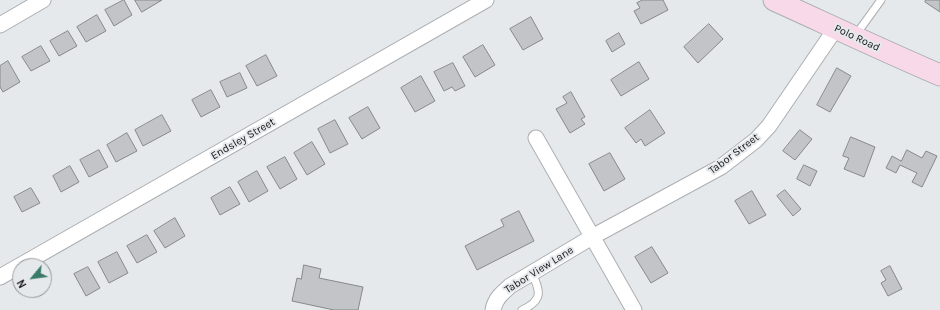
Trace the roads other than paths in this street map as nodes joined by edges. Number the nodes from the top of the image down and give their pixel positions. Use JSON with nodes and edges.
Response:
{"nodes":[{"id":1,"x":43,"y":0,"type":"edge"},
{"id":2,"x":486,"y":0,"type":"edge"},
{"id":3,"x":774,"y":0,"type":"edge"},
{"id":4,"x":881,"y":0,"type":"edge"},
{"id":5,"x":0,"y":24,"type":"edge"},
{"id":6,"x":836,"y":28,"type":"junction"},
{"id":7,"x":854,"y":38,"type":"junction"},
{"id":8,"x":940,"y":75,"type":"edge"},
{"id":9,"x":536,"y":138,"type":"dead end"},
{"id":10,"x":592,"y":237,"type":"junction"},
{"id":11,"x":532,"y":272,"type":"junction"},
{"id":12,"x":0,"y":277,"type":"edge"},
{"id":13,"x":493,"y":310,"type":"edge"},
{"id":14,"x":522,"y":310,"type":"edge"},
{"id":15,"x":634,"y":310,"type":"edge"}],
"edges":[{"from":1,"to":5,"type":"street"},
{"from":2,"to":12,"type":"street","name":"Endsley Street"},
{"from":3,"to":6,"type":"main road","name":"Polo Road"},
{"from":4,"to":7,"type":"lane"},
{"from":6,"to":7,"type":"main road","name":"Polo Road"},
{"from":6,"to":10,"type":"street","name":"Tabor Street"},
{"from":7,"to":8,"type":"main road","name":"Polo Road"},
{"from":9,"to":10,"type":"street"},
{"from":10,"to":11,"type":"street","name":"Tabor View Lane"},
{"from":10,"to":15,"type":"street"},
{"from":11,"to":13,"type":"street","name":"Tabor View Lane"},
{"from":11,"to":14,"type":"lane"}]}
